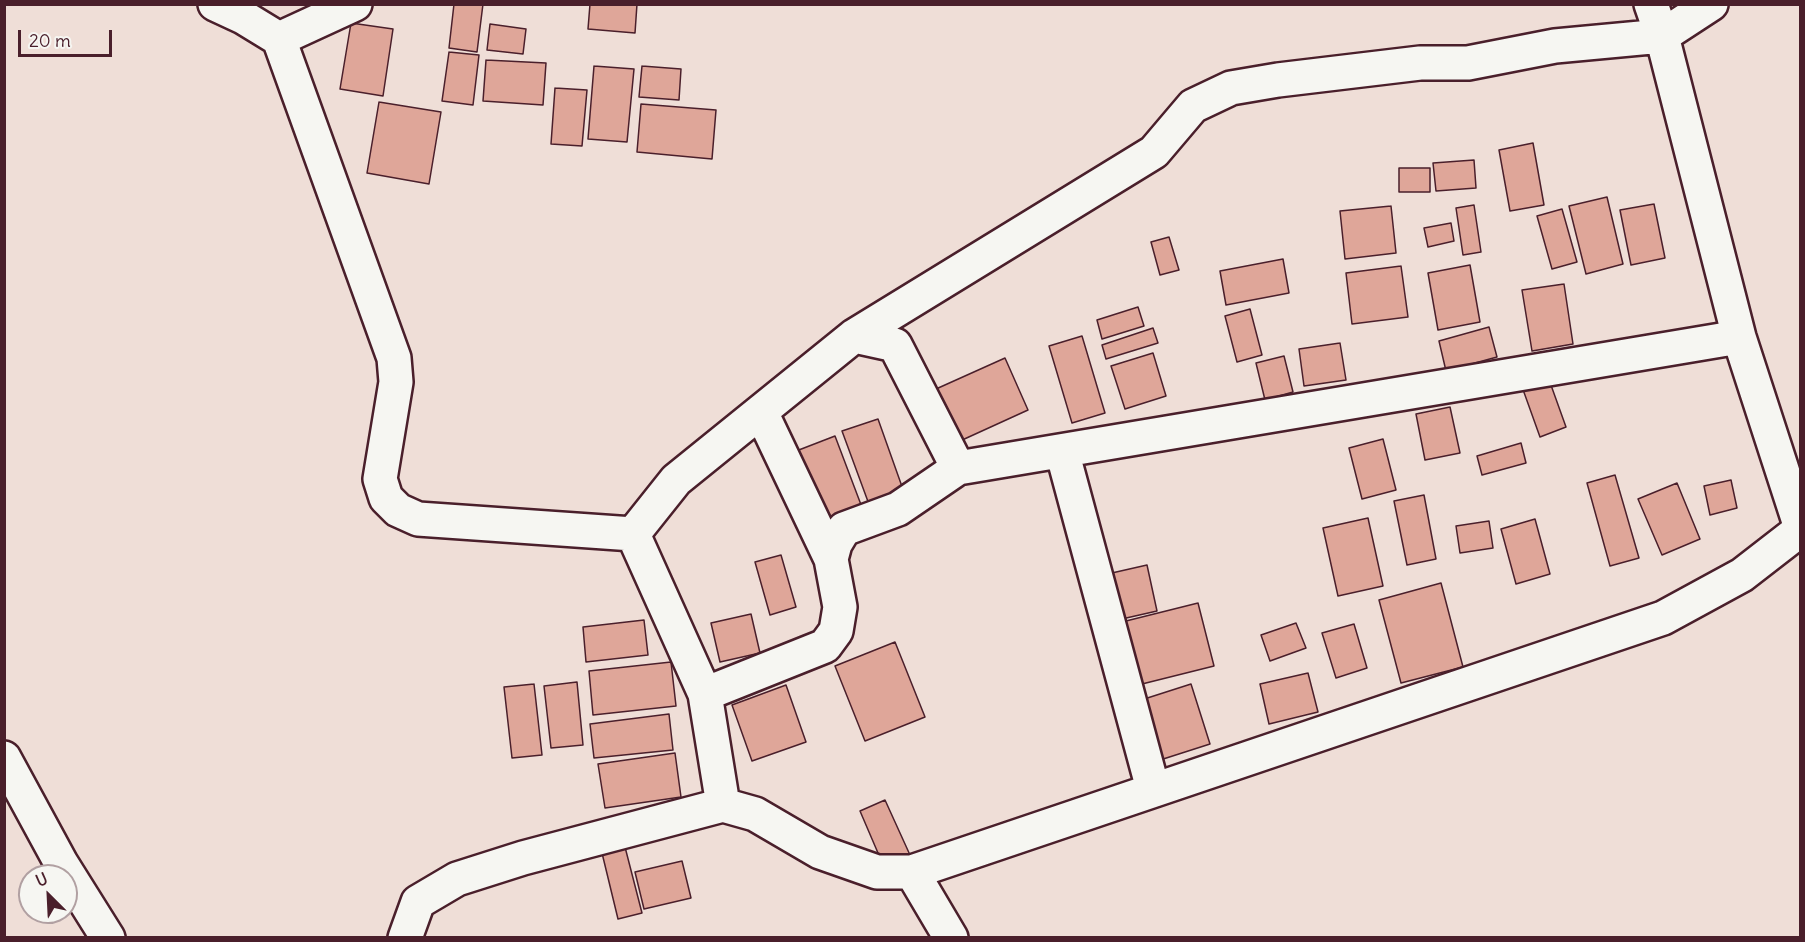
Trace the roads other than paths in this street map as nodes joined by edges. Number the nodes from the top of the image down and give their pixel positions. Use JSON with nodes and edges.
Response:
{"nodes":[{"id":1,"x":215,"y":4,"type":"edge"},
{"id":2,"x":355,"y":4,"type":"edge"},
{"id":3,"x":1651,"y":4,"type":"edge"},
{"id":4,"x":1711,"y":4,"type":"edge"},
{"id":5,"x":308,"y":15,"type":"edge"},
{"id":6,"x":1662,"y":36,"type":"junction"},
{"id":7,"x":279,"y":39,"type":"junction"},
{"id":8,"x":854,"y":336,"type":"junction"},
{"id":9,"x":1739,"y":338,"type":"junction"},
{"id":10,"x":761,"y":412,"type":"junction"},
{"id":11,"x":1062,"y":451,"type":"junction"},
{"id":12,"x":958,"y":468,"type":"junction"},
{"id":13,"x":1800,"y":525,"type":"edge"},
{"id":14,"x":1800,"y":530,"type":"edge"},
{"id":15,"x":633,"y":534,"type":"junction"},
{"id":16,"x":831,"y":559,"type":"junction"},
{"id":17,"x":705,"y":694,"type":"junction"},
{"id":18,"x":4,"y":758,"type":"edge"},
{"id":19,"x":1153,"y":789,"type":"junction"},
{"id":20,"x":723,"y":805,"type":"junction"},
{"id":21,"x":912,"y":872,"type":"junction"},
{"id":22,"x":108,"y":938,"type":"edge"},
{"id":23,"x":405,"y":938,"type":"edge"},
{"id":24,"x":951,"y":938,"type":"edge"}],
"edges":[{"from":1,"to":7,"type":"street"},
{"from":2,"to":5,"type":"street"},
{"from":3,"to":6,"type":"street"},
{"from":4,"to":6,"type":"street"},
{"from":5,"to":7,"type":"street"},
{"from":6,"to":8,"type":"street"},
{"from":6,"to":9,"type":"street"},
{"from":7,"to":15,"type":"street"},
{"from":8,"to":10,"type":"street"},
{"from":8,"to":12,"type":"street"},
{"from":9,"to":11,"type":"street"},
{"from":9,"to":13,"type":"street"},
{"from":10,"to":15,"type":"street"},
{"from":10,"to":16,"type":"street"},
{"from":11,"to":12,"type":"street"},
{"from":11,"to":19,"type":"street"},
{"from":12,"to":16,"type":"street"},
{"from":14,"to":19,"type":"street"},
{"from":15,"to":17,"type":"street"},
{"from":16,"to":17,"type":"street"},
{"from":17,"to":20,"type":"street"},
{"from":18,"to":22,"type":"street"},
{"from":19,"to":21,"type":"street"},
{"from":20,"to":21,"type":"street"},
{"from":20,"to":23,"type":"street"},
{"from":21,"to":24,"type":"street"}]}
